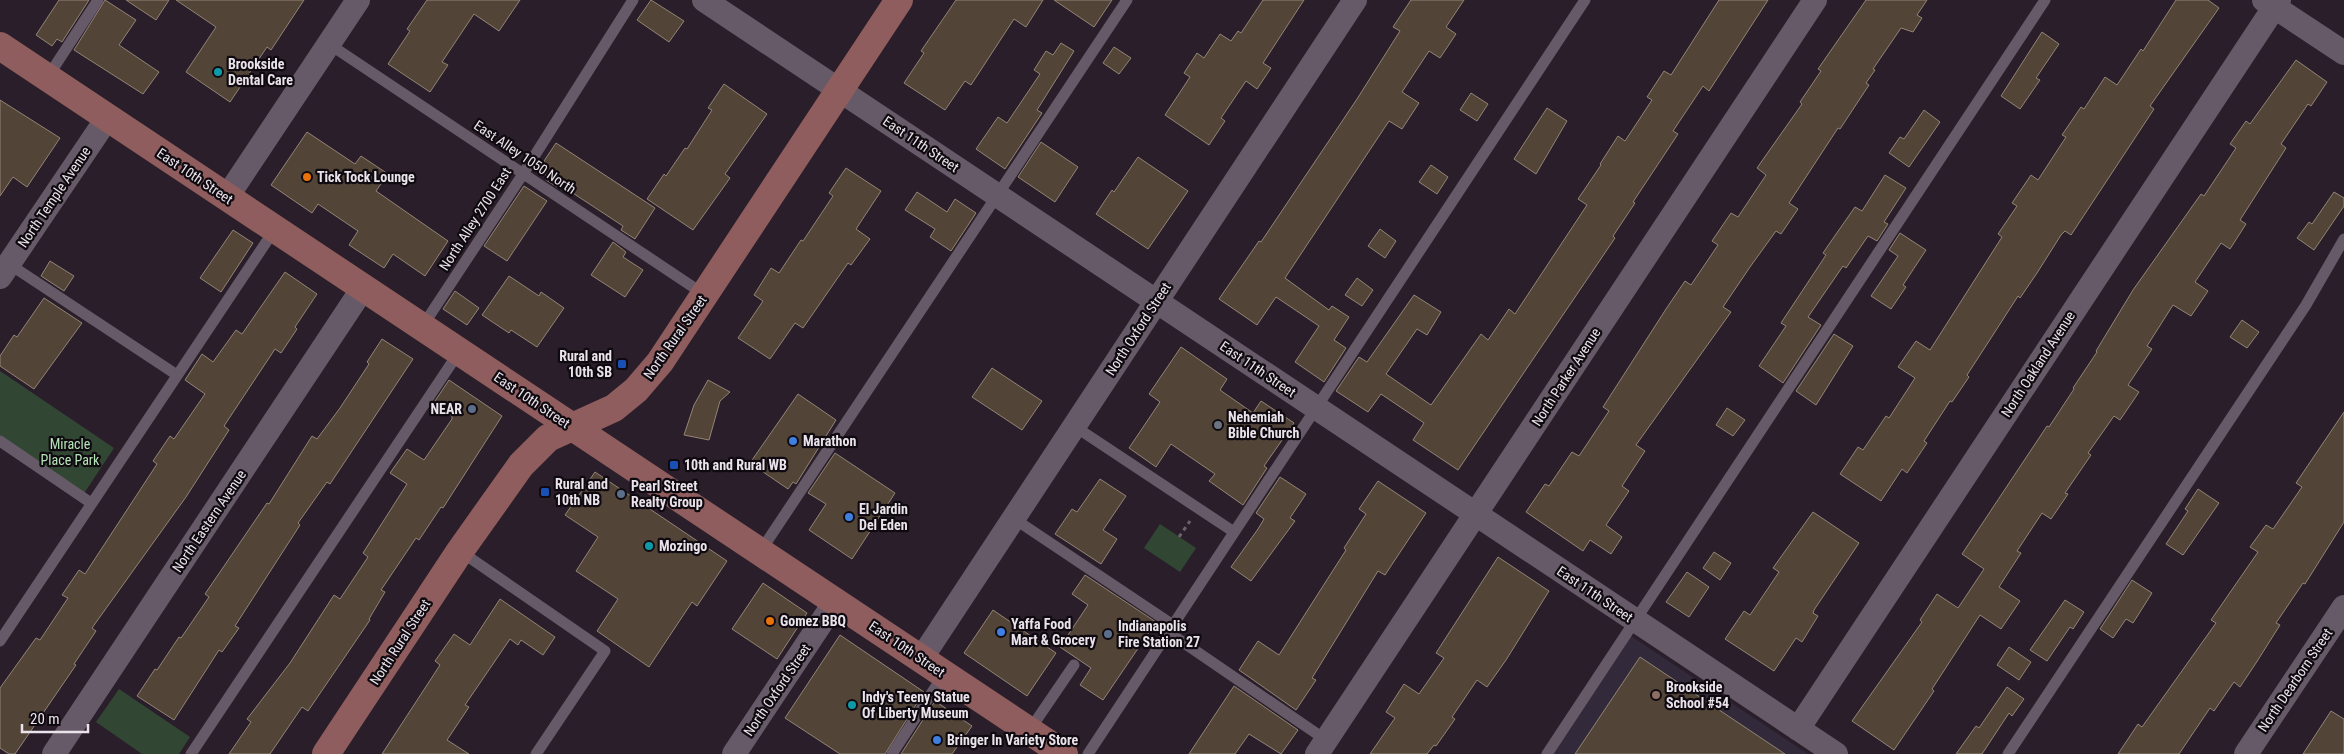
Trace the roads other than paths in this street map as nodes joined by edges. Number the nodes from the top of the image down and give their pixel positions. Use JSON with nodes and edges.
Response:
{"nodes":[{"id":1,"x":98,"y":0,"type":"edge"},
{"id":2,"x":358,"y":0,"type":"edge"},
{"id":3,"x":633,"y":0,"type":"edge"},
{"id":4,"x":704,"y":0,"type":"edge"},
{"id":5,"x":899,"y":0,"type":"edge"},
{"id":6,"x":1127,"y":0,"type":"edge"},
{"id":7,"x":1356,"y":0,"type":"edge"},
{"id":8,"x":1585,"y":0,"type":"edge"},
{"id":9,"x":1815,"y":0,"type":"edge"},
{"id":10,"x":2045,"y":0,"type":"edge"},
{"id":11,"x":2272,"y":2,"type":"edge"},
{"id":12,"x":328,"y":44,"type":"junction"},
{"id":13,"x":0,"y":46,"type":"edge"},
{"id":14,"x":2344,"y":53,"type":"edge"},
{"id":15,"x":48,"y":78,"type":"junction"},
{"id":16,"x":840,"y":90,"type":"junction"},
{"id":17,"x":108,"y":118,"type":"junction"},
{"id":18,"x":523,"y":174,"type":"junction"},
{"id":19,"x":997,"y":195,"type":"junction"},
{"id":20,"x":227,"y":197,"type":"junction"},
{"id":21,"x":275,"y":229,"type":"junction"},
{"id":22,"x":2344,"y":239,"type":"edge"},
{"id":23,"x":3,"y":267,"type":"edge"},
{"id":24,"x":363,"y":288,"type":"junction"},
{"id":25,"x":705,"y":295,"type":"junction"},
{"id":26,"x":1157,"y":301,"type":"junction"},
{"id":27,"x":422,"y":327,"type":"junction"},
{"id":28,"x":459,"y":352,"type":"junction"},
{"id":29,"x":177,"y":375,"type":"junction"},
{"id":30,"x":1316,"y":408,"type":"junction"},
{"id":31,"x":1074,"y":426,"type":"junction"},
{"id":32,"x":572,"y":427,"type":"junction"},
{"id":33,"x":0,"y":441,"type":"edge"},
{"id":34,"x":91,"y":503,"type":"junction"},
{"id":35,"x":1475,"y":514,"type":"junction"},
{"id":36,"x":1014,"y":518,"type":"junction"},
{"id":37,"x":1234,"y":532,"type":"junction"},
{"id":38,"x":460,"y":551,"type":"junction"},
{"id":39,"x":760,"y":552,"type":"junction"},
{"id":40,"x":835,"y":602,"type":"junction"},
{"id":41,"x":2344,"y":607,"type":"edge"},
{"id":42,"x":1635,"y":621,"type":"junction"},
{"id":43,"x":1170,"y":629,"type":"junction"},
{"id":44,"x":0,"y":641,"type":"edge"},
{"id":45,"x":921,"y":659,"type":"junction"},
{"id":46,"x":1074,"y":665,"type":"dead end"},
{"id":47,"x":944,"y":674,"type":"junction"},
{"id":48,"x":1798,"y":729,"type":"junction"},
{"id":49,"x":1029,"y":731,"type":"junction"},
{"id":50,"x":1321,"y":747,"type":"edge"},
{"id":51,"x":54,"y":754,"type":"edge"},
{"id":52,"x":191,"y":754,"type":"edge"},
{"id":53,"x":326,"y":754,"type":"edge"},
{"id":54,"x":536,"y":754,"type":"edge"},
{"id":55,"x":734,"y":754,"type":"edge"},
{"id":56,"x":892,"y":754,"type":"edge"},
{"id":57,"x":1064,"y":754,"type":"edge"},
{"id":58,"x":1088,"y":754,"type":"edge"},
{"id":59,"x":1547,"y":754,"type":"edge"},
{"id":60,"x":1836,"y":754,"type":"edge"},
{"id":61,"x":2008,"y":754,"type":"edge"},
{"id":62,"x":2246,"y":754,"type":"edge"}],
"edges":[{"from":1,"to":15,"type":"lane"},
{"from":2,"to":12,"type":"street"},
{"from":3,"to":18,"type":"lane","name":"North Alley 2700 East"},
{"from":4,"to":16,"type":"street","name":"East 11th Street"},
{"from":5,"to":16,"type":"main road","name":"North Rural Street"},
{"from":6,"to":19,"type":"lane"},
{"from":7,"to":26,"type":"street","name":"North Oxford Street"},
{"from":8,"to":30,"type":"lane"},
{"from":9,"to":35,"type":"street","name":"North Parker Avenue"},
{"from":10,"to":42,"type":"lane"},
{"from":11,"to":14,"type":"street"},
{"from":11,"to":48,"type":"street","name":"North Oakland Avenue"},
{"from":12,"to":18,"type":"lane","name":"East Alley 1050 North"},
{"from":12,"to":20,"type":"street"},
{"from":13,"to":15,"type":"main road","name":"East 10th Street"},
{"from":15,"to":17,"type":"main road","name":"East 10th Street"},
{"from":16,"to":19,"type":"street","name":"East 11th Street"},
{"from":16,"to":25,"type":"main road","name":"North Rural Street"},
{"from":17,"to":20,"type":"main road","name":"East 10th Street"},
{"from":17,"to":23,"type":"street","name":"North Temple Avenue"},
{"from":18,"to":25,"type":"lane","name":"East Alley 1050 North"},
{"from":18,"to":27,"type":"lane","name":"North Alley 2700 East"},
{"from":19,"to":26,"type":"street","name":"East 11th Street"},
{"from":19,"to":39,"type":"lane"},
{"from":20,"to":21,"type":"main road","name":"East 10th Street"},
{"from":21,"to":24,"type":"main road","name":"East 10th Street"},
{"from":21,"to":29,"type":"lane"},
{"from":22,"to":61,"type":"lane"},
{"from":23,"to":29,"type":"lane"},
{"from":24,"to":27,"type":"main road","name":"East 10th Street"},
{"from":24,"to":51,"type":"street","name":"North Eastern Avenue"},
{"from":25,"to":32,"type":"main road","name":"North Rural Street"},
{"from":26,"to":30,"type":"street","name":"East 11th Street"},
{"from":26,"to":31,"type":"street","name":"North Oxford Street"},
{"from":27,"to":28,"type":"main road","name":"East 10th Street"},
{"from":28,"to":32,"type":"main road","name":"East 10th Street"},
{"from":28,"to":52,"type":"lane"},
{"from":29,"to":34,"type":"lane"},
{"from":30,"to":35,"type":"street","name":"East 11th Street"},
{"from":30,"to":37,"type":"lane"},
{"from":31,"to":36,"type":"street","name":"North Oxford Street"},
{"from":31,"to":37,"type":"lane"},
{"from":32,"to":38,"type":"main road","name":"North Rural Street"},
{"from":32,"to":39,"type":"main road","name":"East 10th Street"},
{"from":33,"to":34,"type":"lane"},
{"from":34,"to":44,"type":"lane"},
{"from":35,"to":42,"type":"street","name":"East 11th Street"},
{"from":35,"to":50,"type":"street","name":"North Parker Avenue"},
{"from":36,"to":43,"type":"lane"},
{"from":36,"to":45,"type":"street","name":"North Oxford Street"},
{"from":37,"to":43,"type":"lane"},
{"from":38,"to":53,"type":"main road","name":"North Rural Street"},
{"from":38,"to":54,"type":"lane"},
{"from":39,"to":40,"type":"main road","name":"East 10th Street"},
{"from":40,"to":45,"type":"main road","name":"East 10th Street"},
{"from":40,"to":55,"type":"street","name":"North Oxford Street"},
{"from":41,"to":62,"type":"street","name":"North Dearborn Street"},
{"from":42,"to":48,"type":"street","name":"East 11th Street"},
{"from":42,"to":59,"type":"lane"},
{"from":43,"to":50,"type":"lane"},
{"from":43,"to":58,"type":"lane"},
{"from":45,"to":47,"type":"main road","name":"East 10th Street"},
{"from":46,"to":49,"type":"lane"},
{"from":47,"to":49,"type":"main road","name":"East 10th Street"},
{"from":47,"to":56,"type":"lane"},
{"from":48,"to":60,"type":"street","name":"East 11th Street"},
{"from":49,"to":57,"type":"main road","name":"East 10th Street"}]}
